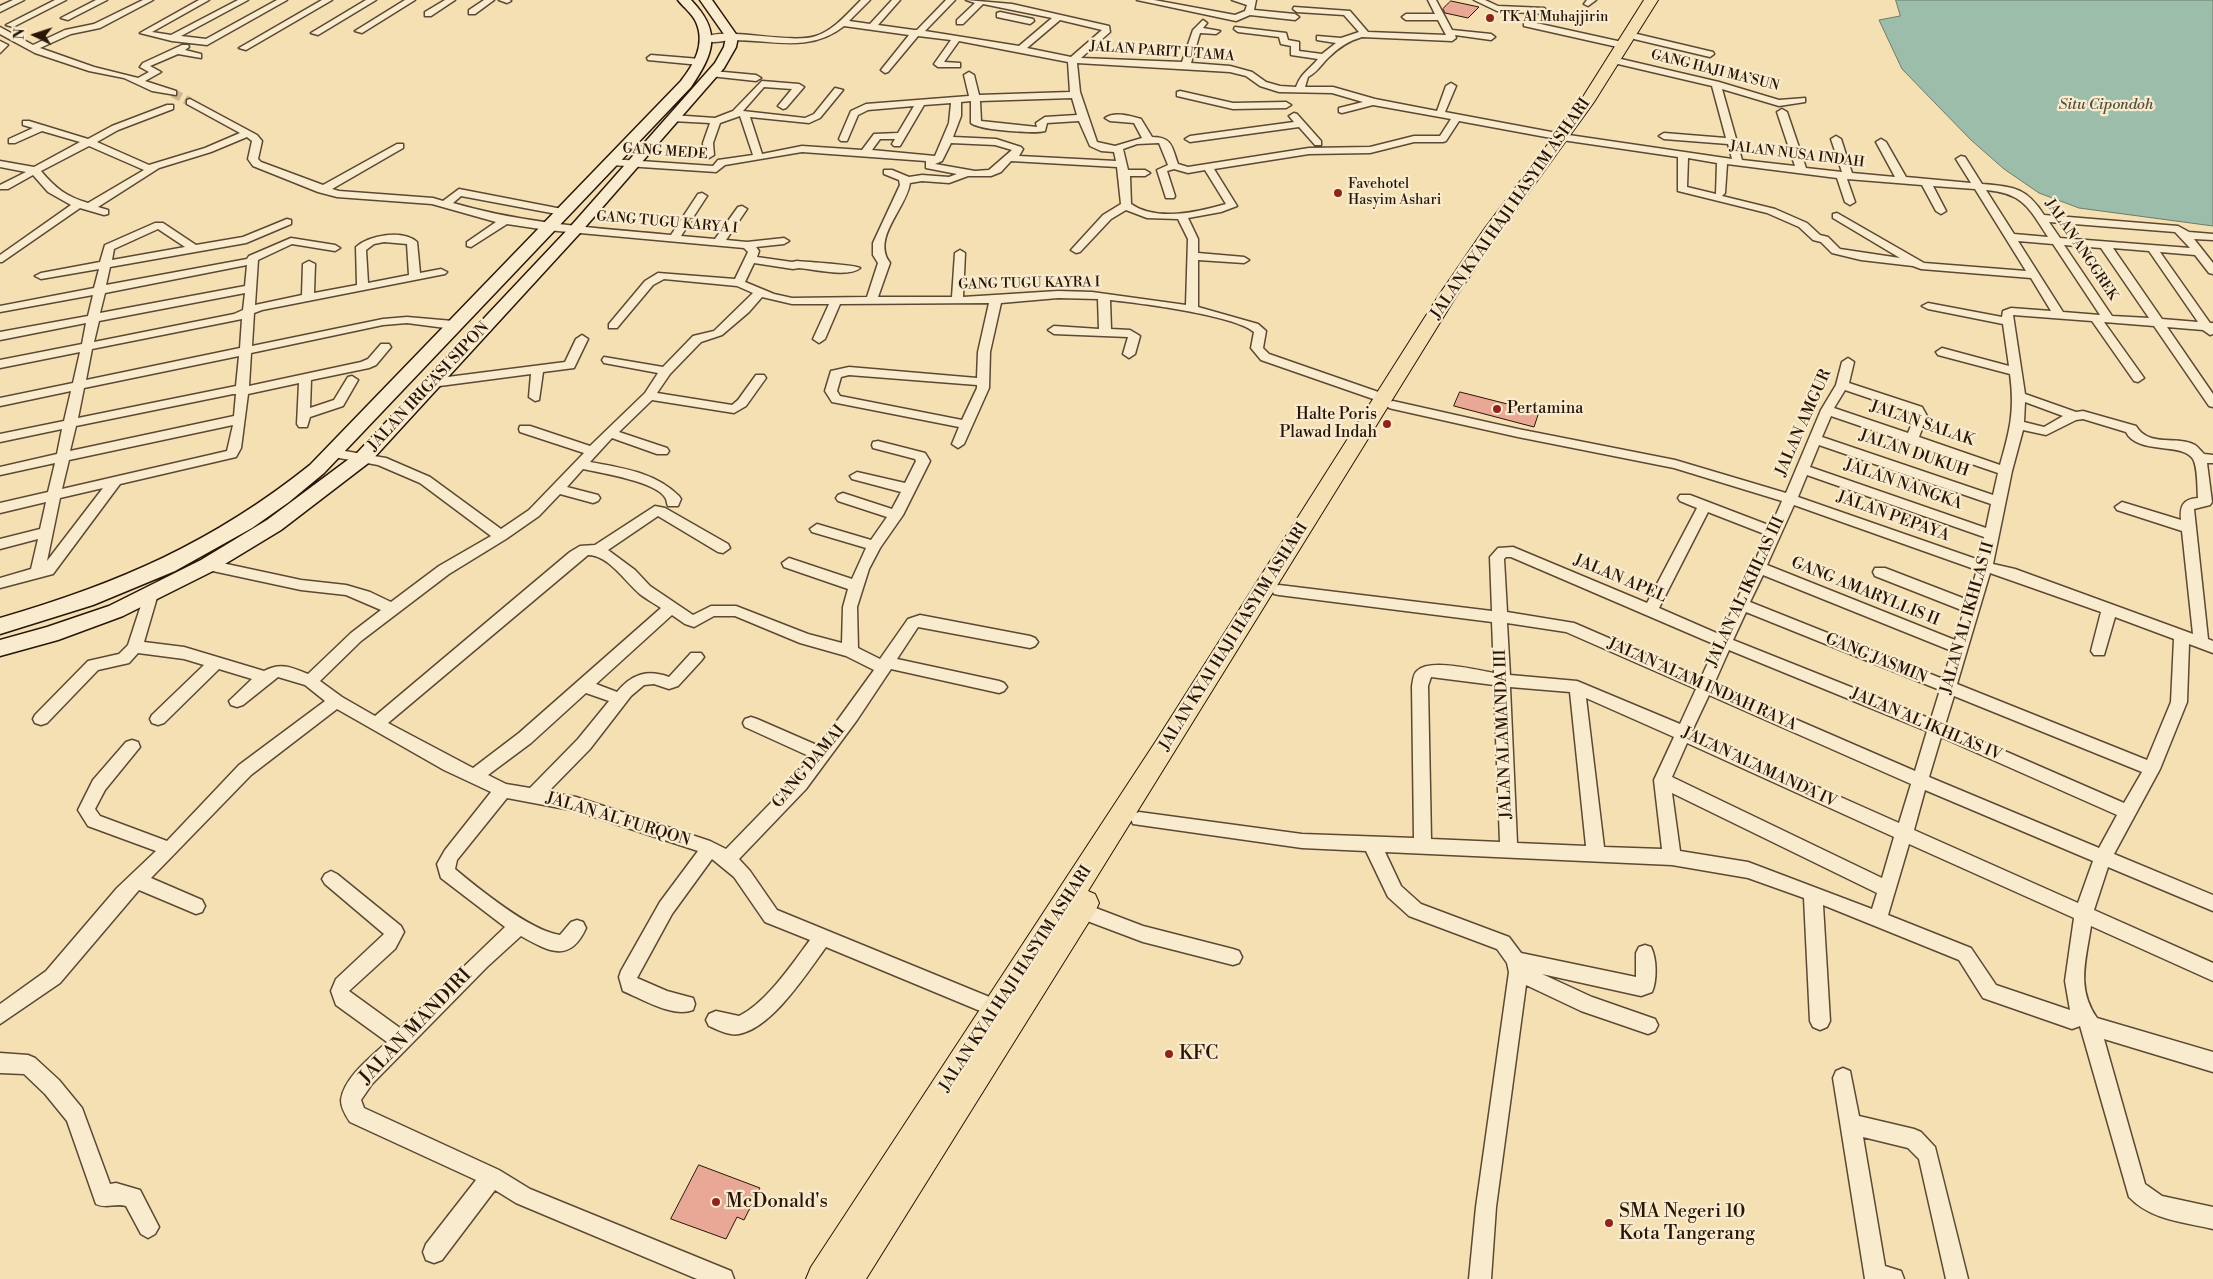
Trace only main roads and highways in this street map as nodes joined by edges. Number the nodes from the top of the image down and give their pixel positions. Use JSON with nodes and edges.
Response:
{"nodes":[{"id":1,"x":1651,"y":0,"type":"edge"},
{"id":2,"x":1662,"y":0,"type":"edge"},
{"id":3,"x":1568,"y":138,"type":"junction"},
{"id":4,"x":1272,"y":589,"type":"junction"},
{"id":5,"x":1004,"y":1012,"type":"junction"},
{"id":6,"x":823,"y":1279,"type":"edge"},
{"id":7,"x":846,"y":1279,"type":"edge"}],
"edges":[{"from":1,"to":3,"type":"main road","name":"JALAN KYAI HAJI HASYIM ASHARI"},
{"from":2,"to":3,"type":"main road","name":"JALAN KYAI HAJI HASYIM ASHARI"},
{"from":3,"to":4,"type":"main road","name":"JALAN KYAI HAJI HASYIM ASHARI"},
{"from":4,"to":5,"type":"main road","name":"JALAN KYAI HAJI HASYIM ASHARI"},
{"from":4,"to":5,"type":"main road","name":"JALAN KYAI HAJI HASYIM ASHARI"},
{"from":5,"to":6,"type":"main road","name":"JALAN KYAI HAJI HASYIM ASHARI"},
{"from":5,"to":7,"type":"main road","name":"JALAN KYAI HAJI HASYIM ASHARI"}]}
